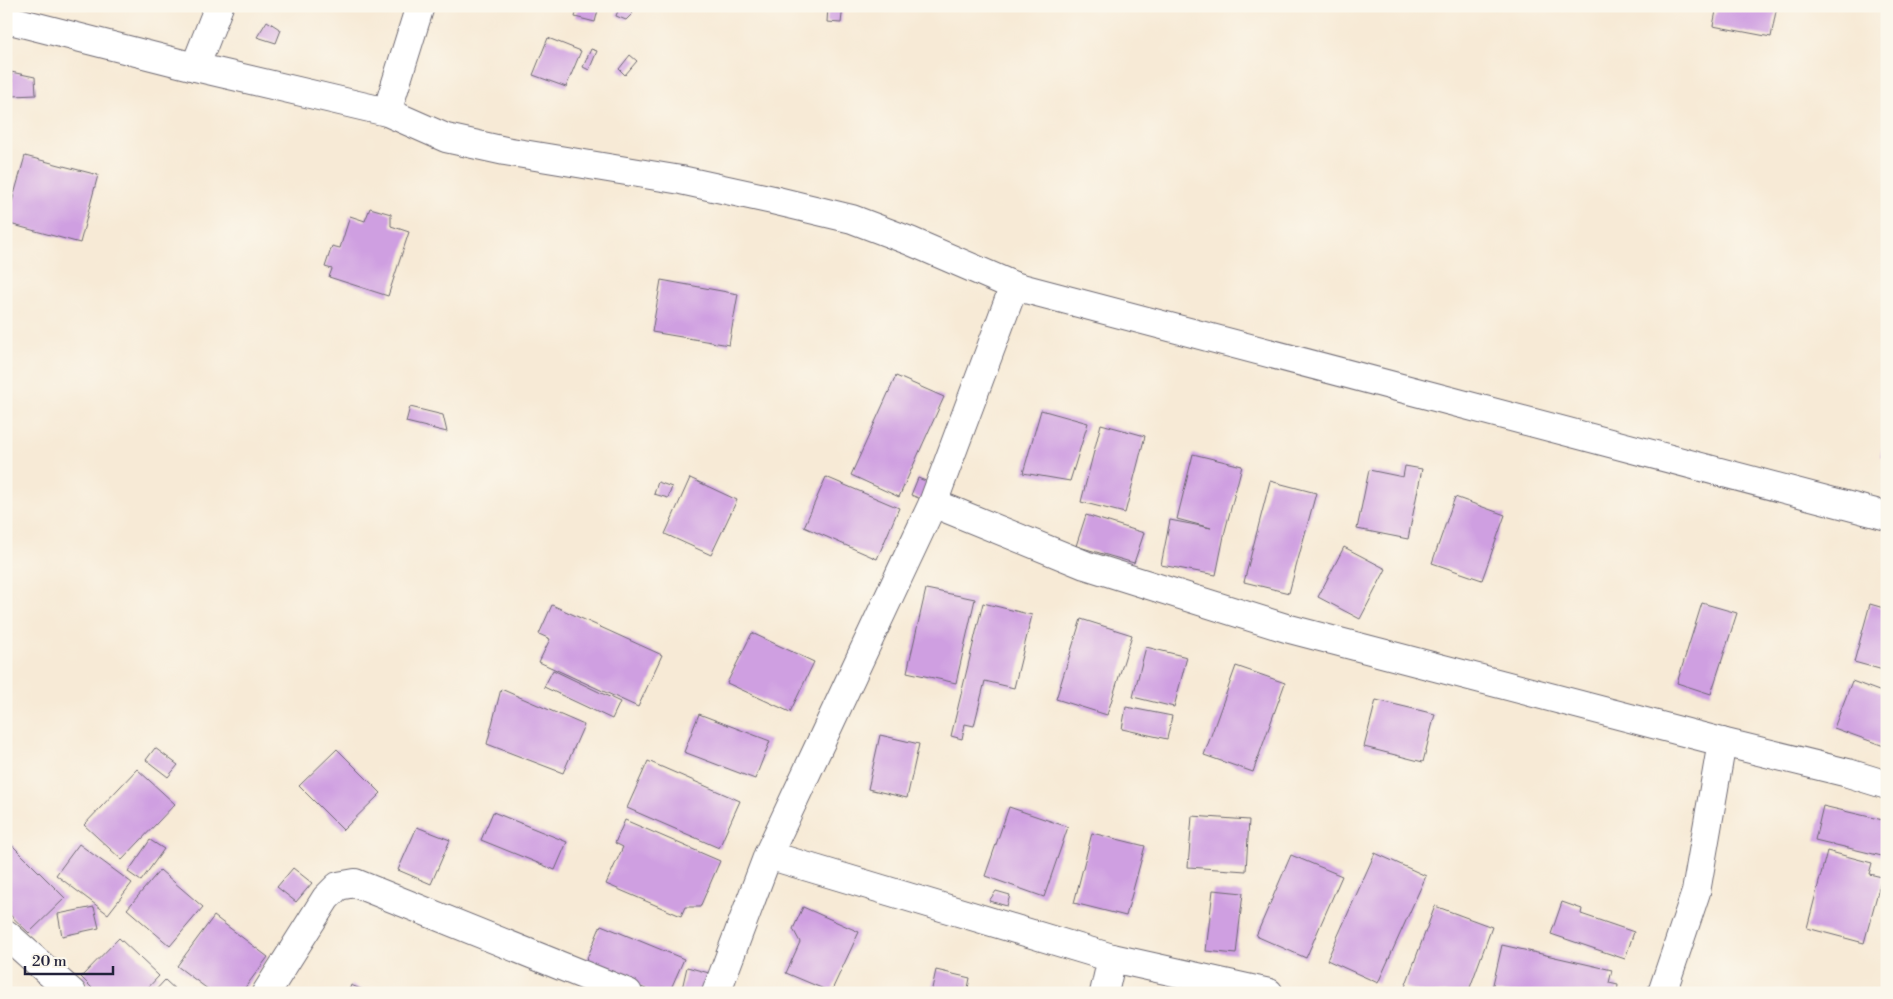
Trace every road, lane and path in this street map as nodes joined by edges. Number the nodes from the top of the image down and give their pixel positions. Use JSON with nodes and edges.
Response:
{"nodes":[{"id":1,"x":219,"y":6,"type":"edge"},
{"id":2,"x":420,"y":6,"type":"edge"},
{"id":3,"x":6,"y":19,"type":"edge"},
{"id":4,"x":194,"y":67,"type":"junction"},
{"id":5,"x":387,"y":112,"type":"junction"},
{"id":6,"x":1014,"y":286,"type":"junction"},
{"id":7,"x":933,"y":503,"type":"junction"},
{"id":8,"x":1887,"y":516,"type":"edge"},
{"id":9,"x":1722,"y":742,"type":"junction"},
{"id":10,"x":1887,"y":785,"type":"edge"},
{"id":11,"x":768,"y":855,"type":"junction"},
{"id":12,"x":6,"y":934,"type":"edge"},
{"id":13,"x":1112,"y":958,"type":"junction"},
{"id":14,"x":72,"y":993,"type":"edge"},
{"id":15,"x":266,"y":993,"type":"edge"},
{"id":16,"x":628,"y":993,"type":"edge"},
{"id":17,"x":716,"y":993,"type":"edge"},
{"id":18,"x":1104,"y":993,"type":"edge"},
{"id":19,"x":1269,"y":993,"type":"edge"},
{"id":20,"x":1662,"y":993,"type":"edge"}],
"edges":[{"from":1,"to":4,"type":"street"},
{"from":2,"to":5,"type":"street"},
{"from":3,"to":4,"type":"street"},
{"from":4,"to":5,"type":"street"},
{"from":5,"to":6,"type":"street"},
{"from":6,"to":7,"type":"street"},
{"from":6,"to":8,"type":"street"},
{"from":7,"to":9,"type":"street"},
{"from":7,"to":11,"type":"street"},
{"from":9,"to":10,"type":"street"},
{"from":9,"to":20,"type":"street"},
{"from":11,"to":13,"type":"street"},
{"from":11,"to":17,"type":"street"},
{"from":12,"to":14,"type":"street"},
{"from":13,"to":18,"type":"street"},
{"from":13,"to":19,"type":"street"},
{"from":15,"to":16,"type":"street"}]}
